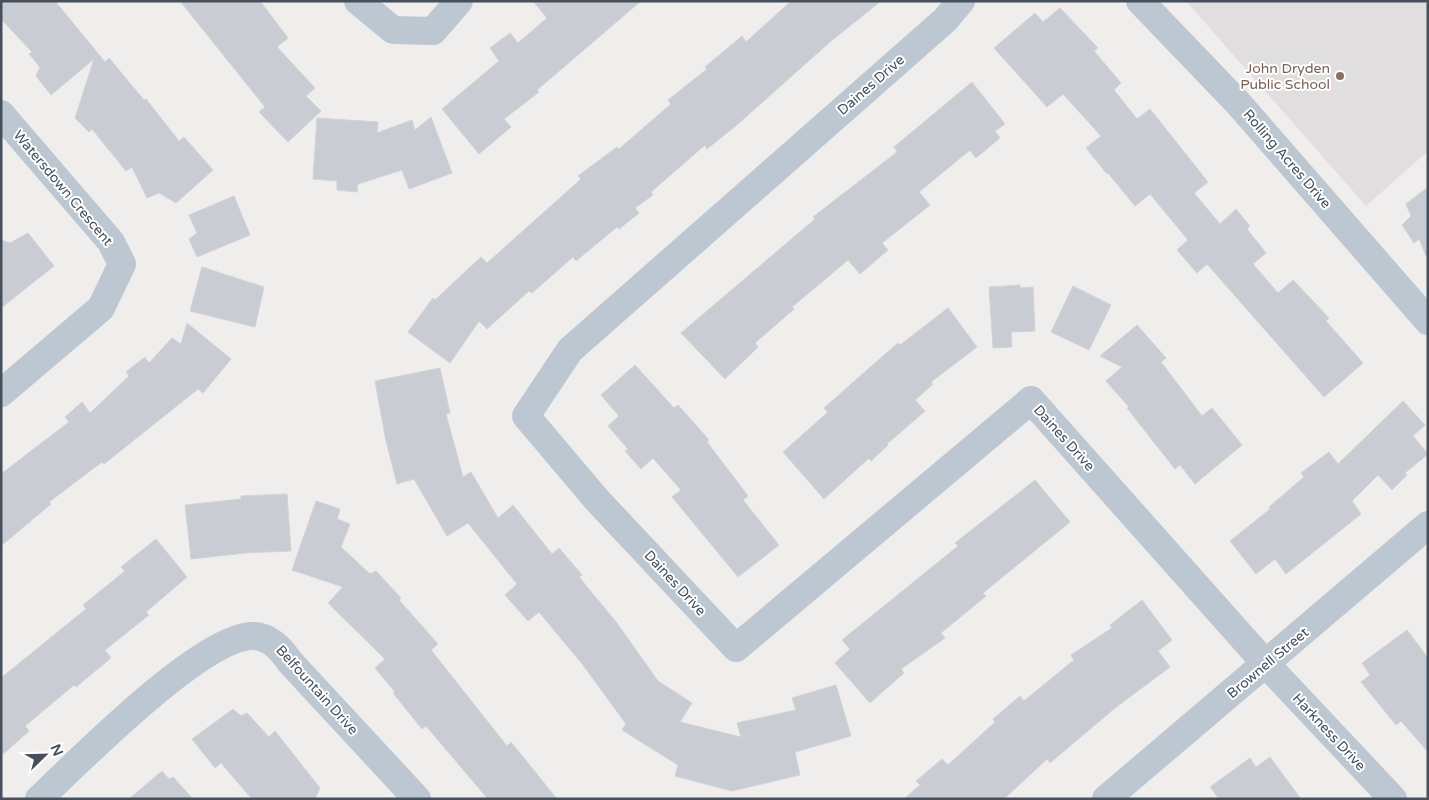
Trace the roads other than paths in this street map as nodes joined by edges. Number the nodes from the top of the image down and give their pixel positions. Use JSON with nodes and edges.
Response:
{"nodes":[{"id":1,"x":358,"y":1,"type":"edge"},
{"id":2,"x":459,"y":1,"type":"edge"},
{"id":3,"x":961,"y":1,"type":"edge"},
{"id":4,"x":1140,"y":1,"type":"edge"},
{"id":5,"x":1,"y":114,"type":"edge"},
{"id":6,"x":1428,"y":321,"type":"edge"},
{"id":7,"x":1,"y":393,"type":"edge"},
{"id":8,"x":1428,"y":525,"type":"edge"},
{"id":9,"x":1266,"y":664,"type":"junction"},
{"id":10,"x":39,"y":799,"type":"edge"},
{"id":11,"x":417,"y":799,"type":"edge"},
{"id":12,"x":1106,"y":799,"type":"edge"},
{"id":13,"x":1393,"y":799,"type":"edge"}],
"edges":[{"from":1,"to":2,"type":"street"},
{"from":3,"to":9,"type":"street","name":"Daines Drive"},
{"from":4,"to":6,"type":"street","name":"Rolling Acres Drive"},
{"from":5,"to":7,"type":"street","name":"Watersdown Crescent"},
{"from":8,"to":9,"type":"street","name":"Brownell Street"},
{"from":9,"to":12,"type":"street","name":"Brownell Street"},
{"from":9,"to":13,"type":"street","name":"Harkness Drive"},
{"from":10,"to":11,"type":"street","name":"Belfountain Drive"}]}
